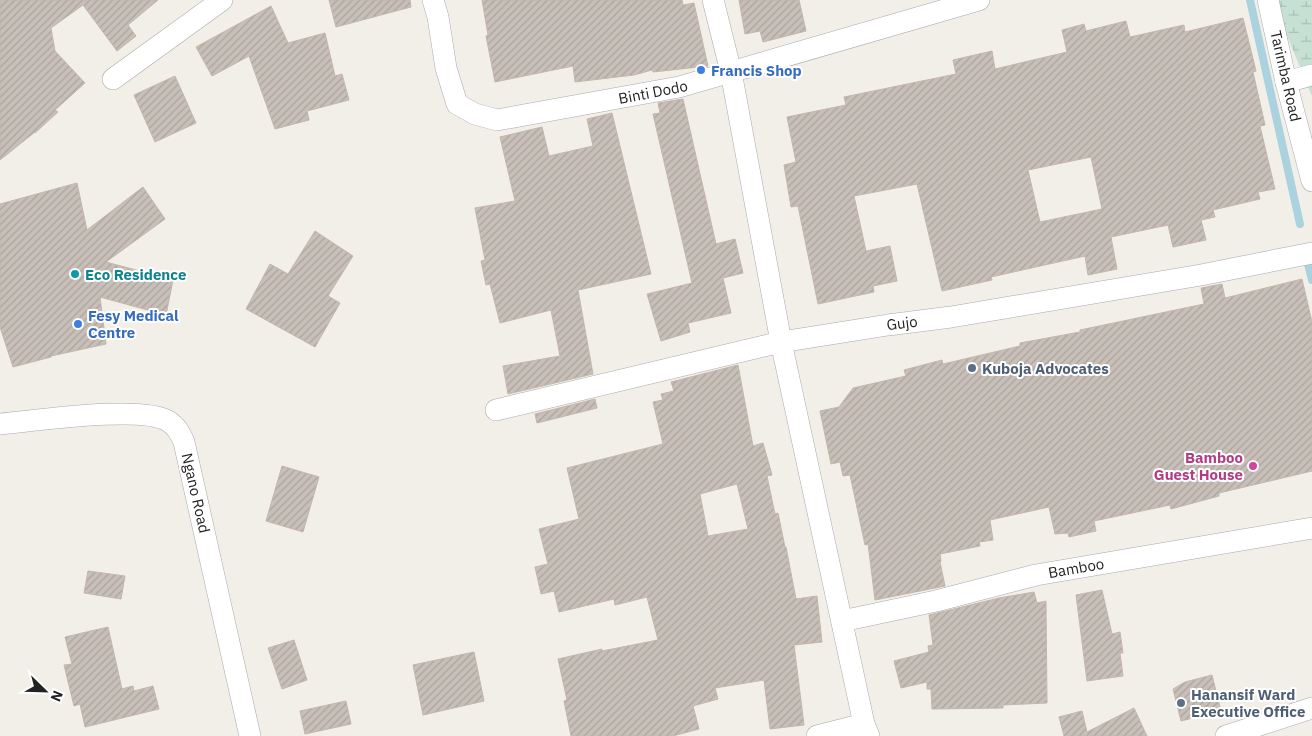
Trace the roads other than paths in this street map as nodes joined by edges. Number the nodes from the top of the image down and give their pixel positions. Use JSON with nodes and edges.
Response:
{"nodes":[{"id":1,"x":222,"y":0,"type":"edge"},
{"id":2,"x":433,"y":0,"type":"edge"},
{"id":3,"x":713,"y":0,"type":"edge"},
{"id":4,"x":979,"y":0,"type":"edge"},
{"id":5,"x":1268,"y":0,"type":"edge"},
{"id":6,"x":731,"y":72,"type":"junction"},
{"id":7,"x":1312,"y":75,"type":"edge"},
{"id":8,"x":113,"y":80,"type":"dead end"},
{"id":9,"x":1286,"y":82,"type":"junction"},
{"id":10,"x":1312,"y":181,"type":"edge"},
{"id":11,"x":1312,"y":253,"type":"edge"},
{"id":12,"x":781,"y":342,"type":"junction"},
{"id":13,"x":496,"y":410,"type":"dead end"},
{"id":14,"x":0,"y":424,"type":"edge"},
{"id":15,"x":1312,"y":528,"type":"edge"},
{"id":16,"x":842,"y":622,"type":"junction"},
{"id":17,"x":1312,"y":708,"type":"edge"},
{"id":18,"x":867,"y":730,"type":"edge"},
{"id":19,"x":250,"y":736,"type":"edge"},
{"id":20,"x":817,"y":736,"type":"edge"},
{"id":21,"x":1226,"y":736,"type":"edge"}],
"edges":[{"from":1,"to":8,"type":"street"},
{"from":2,"to":6,"type":"street","name":"Binti Dodo"},
{"from":3,"to":6,"type":"street"},
{"from":4,"to":6,"type":"street","name":"Binti Dodo"},
{"from":5,"to":9,"type":"street","name":"Tarimba Road"},
{"from":6,"to":12,"type":"street"},
{"from":7,"to":9,"type":"street"},
{"from":9,"to":10,"type":"street","name":"Tarimba Road"},
{"from":11,"to":12,"type":"street","name":"Gujo"},
{"from":12,"to":13,"type":"street","name":"Gujo"},
{"from":12,"to":16,"type":"street"},
{"from":14,"to":19,"type":"street","name":"Ngano Road"},
{"from":15,"to":16,"type":"street","name":"Bamboo"},
{"from":16,"to":18,"type":"street"},
{"from":17,"to":21,"type":"street"},
{"from":18,"to":20,"type":"street"}]}
